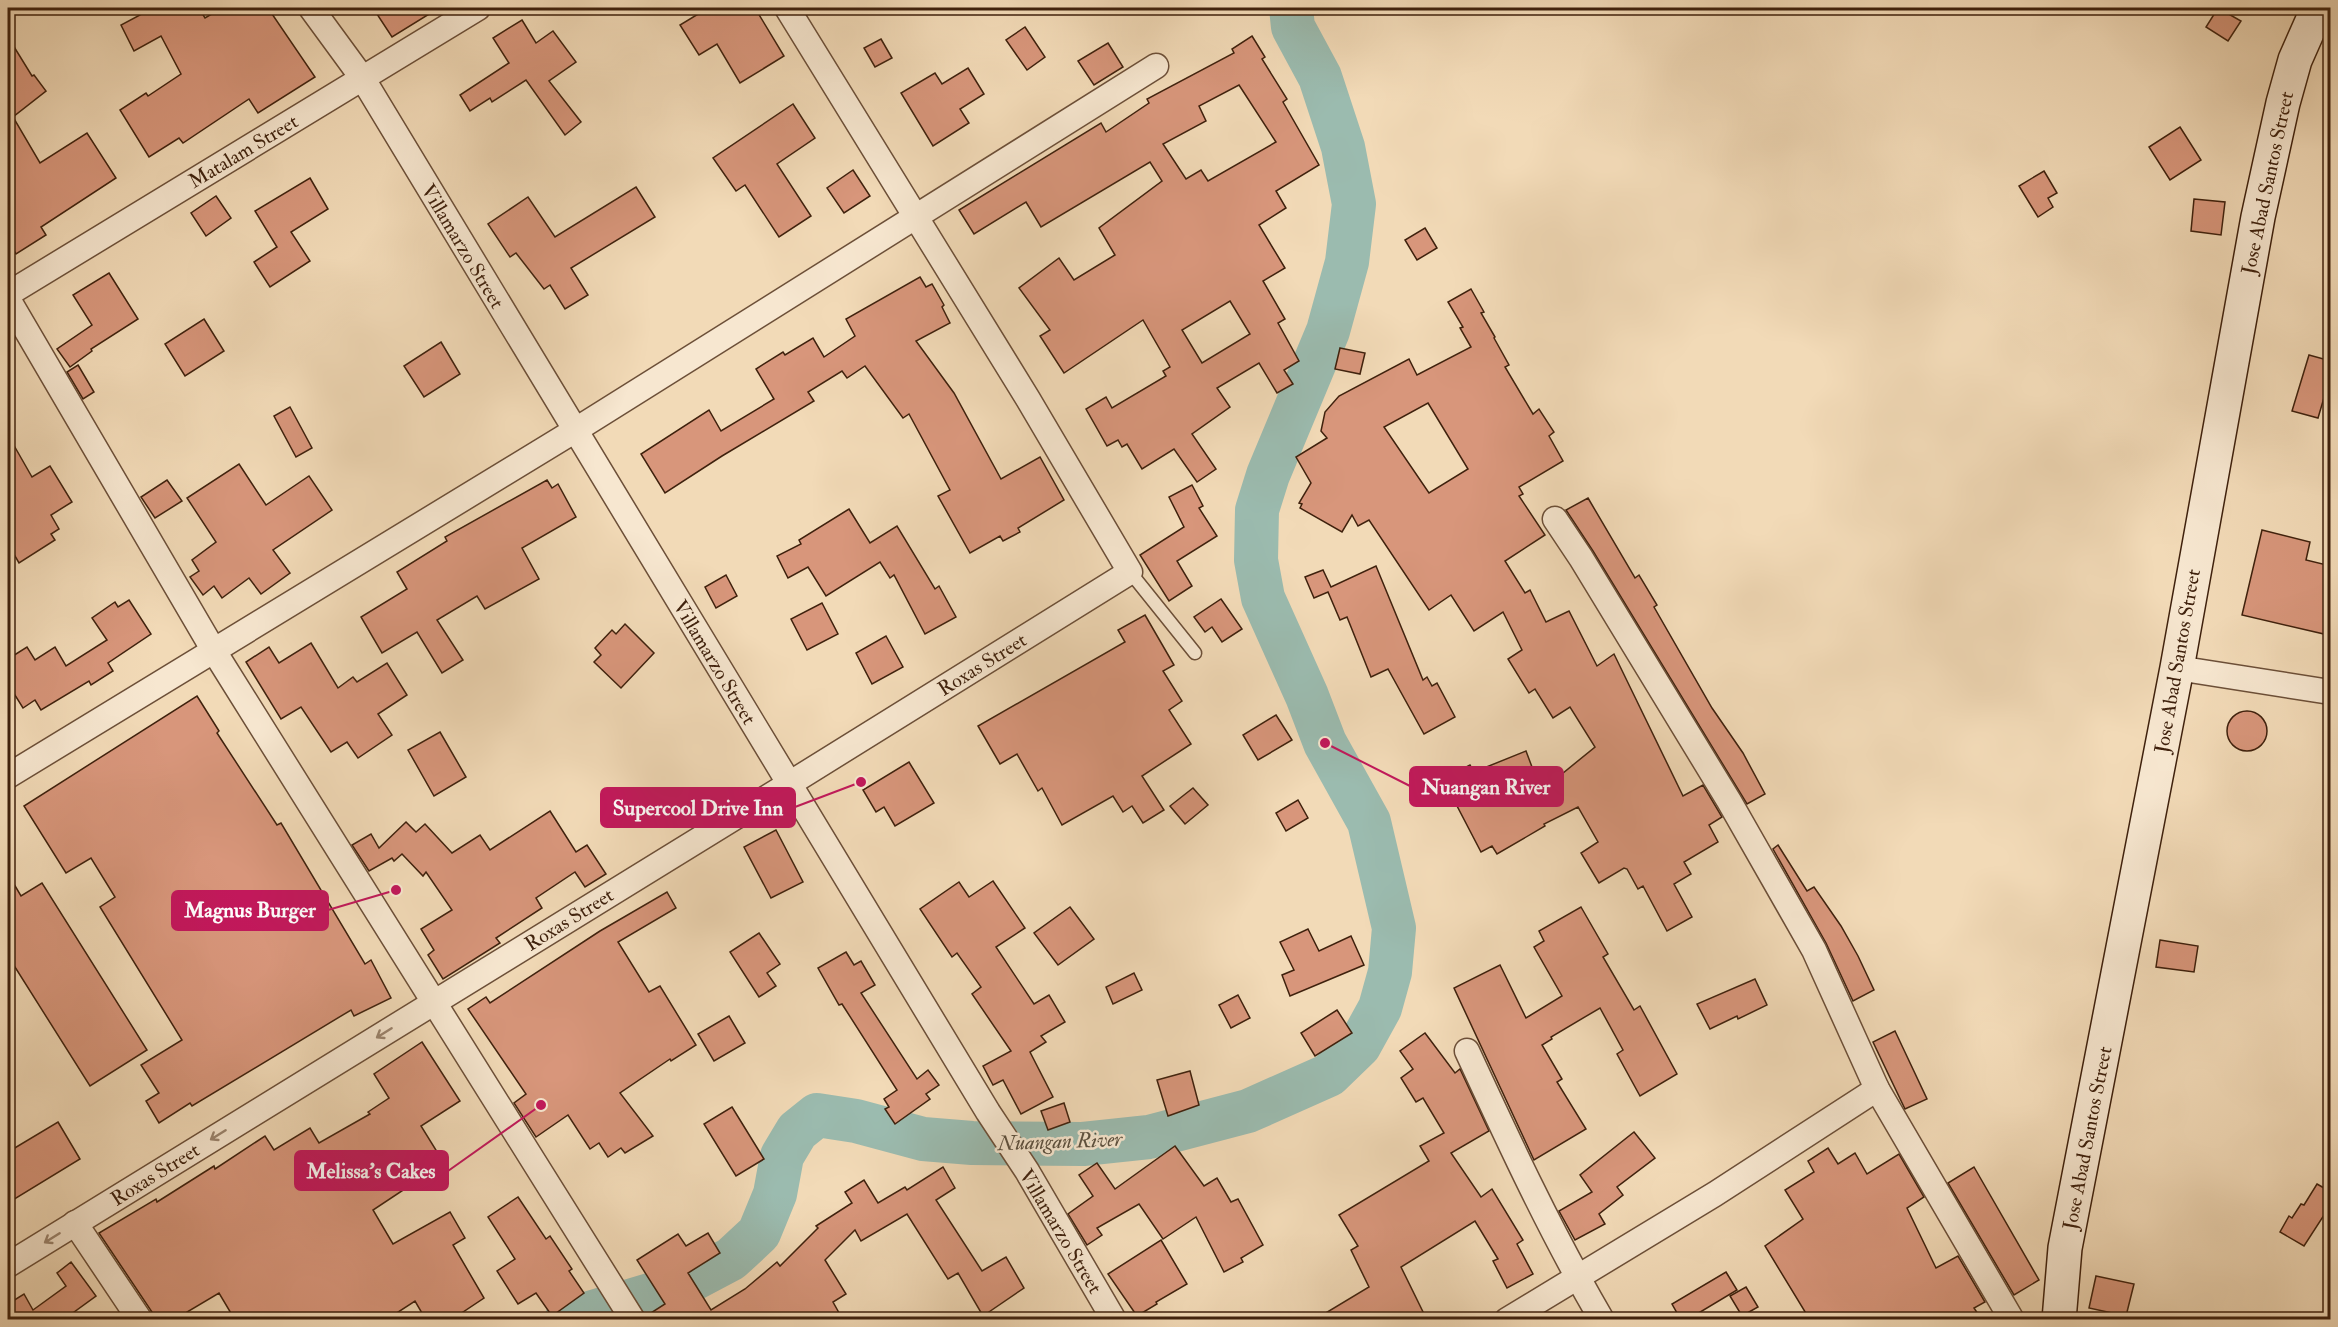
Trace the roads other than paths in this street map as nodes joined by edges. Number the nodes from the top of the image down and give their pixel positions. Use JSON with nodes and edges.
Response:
{"nodes":[{"id":1,"x":311,"y":8,"type":"edge"},
{"id":2,"x":478,"y":8,"type":"edge"},
{"id":3,"x":787,"y":8,"type":"edge"},
{"id":4,"x":2318,"y":8,"type":"edge"},
{"id":5,"x":1156,"y":66,"type":"dead end"},
{"id":6,"x":363,"y":78,"type":"junction"},
{"id":7,"x":915,"y":217,"type":"junction"},
{"id":8,"x":8,"y":294,"type":"edge"},
{"id":9,"x":8,"y":299,"type":"edge"},
{"id":10,"x":574,"y":431,"type":"junction"},
{"id":11,"x":1555,"y":519,"type":"dead end"},
{"id":12,"x":1130,"y":572,"type":"junction"},
{"id":13,"x":214,"y":651,"type":"junction"},
{"id":14,"x":1195,"y":653,"type":"dead end"},
{"id":15,"x":2177,"y":668,"type":"junction"},
{"id":16,"x":2331,"y":692,"type":"edge"},
{"id":17,"x":8,"y":776,"type":"edge"},
{"id":18,"x":789,"y":784,"type":"junction"},
{"id":19,"x":434,"y":1003,"type":"junction"},
{"id":20,"x":1467,"y":1051,"type":"dead end"},
{"id":21,"x":1877,"y":1089,"type":"junction"},
{"id":22,"x":75,"y":1223,"type":"junction"},
{"id":23,"x":8,"y":1265,"type":"edge"},
{"id":24,"x":1578,"y":1278,"type":"junction"},
{"id":25,"x":140,"y":1320,"type":"edge"},
{"id":26,"x":633,"y":1320,"type":"edge"},
{"id":27,"x":1114,"y":1320,"type":"edge"},
{"id":28,"x":1508,"y":1320,"type":"edge"},
{"id":29,"x":1602,"y":1320,"type":"edge"},
{"id":30,"x":2012,"y":1320,"type":"edge"},
{"id":31,"x":2059,"y":1320,"type":"edge"}],
"edges":[{"from":1,"to":6,"type":"street","name":"Villamarzo Street"},
{"from":2,"to":6,"type":"street","name":"Matalam Street"},
{"from":3,"to":7,"type":"street"},
{"from":4,"to":15,"type":"main road","name":"Jose Abad Santos Street"},
{"from":5,"to":7,"type":"street"},
{"from":6,"to":8,"type":"street","name":"Matalam Street"},
{"from":6,"to":10,"type":"street","name":"Villamarzo Street"},
{"from":7,"to":10,"type":"street"},
{"from":7,"to":12,"type":"street"},
{"from":9,"to":13,"type":"street"},
{"from":10,"to":13,"type":"street"},
{"from":10,"to":18,"type":"street","name":"Villamarzo Street"},
{"from":11,"to":21,"type":"street"},
{"from":12,"to":14,"type":"lane"},
{"from":12,"to":18,"type":"street","name":"Roxas Street"},
{"from":13,"to":17,"type":"street"},
{"from":13,"to":19,"type":"street"},
{"from":15,"to":16,"type":"street"},
{"from":15,"to":31,"type":"main road","name":"Jose Abad Santos Street"},
{"from":18,"to":19,"type":"street","name":"Roxas Street"},
{"from":18,"to":27,"type":"street","name":"Villamarzo Street"},
{"from":19,"to":22,"type":"street","name":"Roxas Street","one_way":true},
{"from":19,"to":26,"type":"street"},
{"from":20,"to":24,"type":"street"},
{"from":21,"to":24,"type":"street"},
{"from":21,"to":30,"type":"street"},
{"from":22,"to":23,"type":"street","name":"Roxas Street","one_way":true},
{"from":22,"to":25,"type":"street"},
{"from":24,"to":28,"type":"street"},
{"from":24,"to":29,"type":"street"}]}
